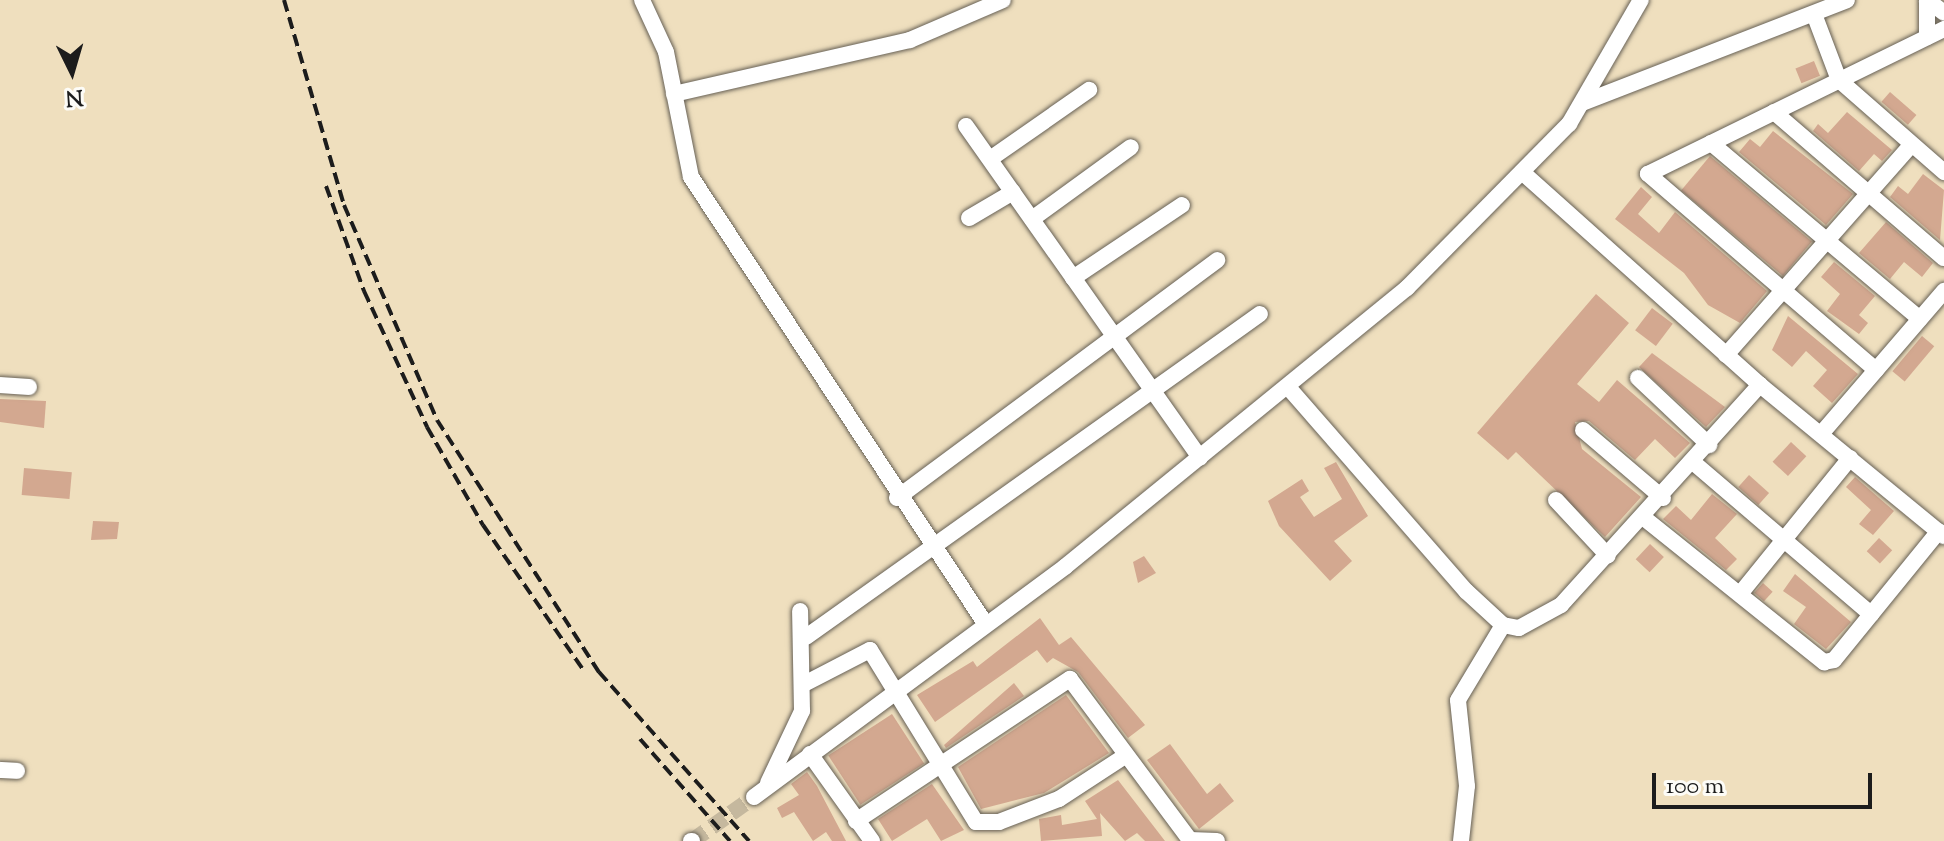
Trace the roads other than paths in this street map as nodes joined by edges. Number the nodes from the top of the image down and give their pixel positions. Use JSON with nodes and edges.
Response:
{"nodes":[{"id":1,"x":642,"y":0,"type":"edge"},
{"id":2,"x":1003,"y":0,"type":"edge"},
{"id":3,"x":1641,"y":0,"type":"edge"},
{"id":4,"x":1847,"y":0,"type":"edge"},
{"id":5,"x":1944,"y":13,"type":"edge"},
{"id":6,"x":1814,"y":14,"type":"junction"},
{"id":7,"x":1944,"y":29,"type":"edge"},
{"id":8,"x":1927,"y":37,"type":"junction"},
{"id":9,"x":1839,"y":80,"type":"junction"},
{"id":10,"x":1089,"y":90,"type":"dead end"},
{"id":11,"x":674,"y":94,"type":"junction"},
{"id":12,"x":1582,"y":103,"type":"junction"},
{"id":13,"x":1774,"y":112,"type":"junction"},
{"id":14,"x":966,"y":126,"type":"dead end"},
{"id":15,"x":1711,"y":143,"type":"junction"},
{"id":16,"x":1911,"y":145,"type":"junction"},
{"id":17,"x":1131,"y":147,"type":"dead end"},
{"id":18,"x":990,"y":159,"type":"junction"},
{"id":19,"x":1522,"y":172,"type":"junction"},
{"id":20,"x":1944,"y":172,"type":"edge"},
{"id":21,"x":1013,"y":192,"type":"junction"},
{"id":22,"x":1868,"y":194,"type":"junction"},
{"id":23,"x":1182,"y":205,"type":"dead end"},
{"id":24,"x":969,"y":218,"type":"dead end"},
{"id":25,"x":1032,"y":219,"type":"junction"},
{"id":26,"x":1827,"y":242,"type":"junction"},
{"id":27,"x":1944,"y":258,"type":"edge"},
{"id":28,"x":1217,"y":260,"type":"dead end"},
{"id":29,"x":1073,"y":278,"type":"junction"},
{"id":30,"x":1944,"y":291,"type":"edge"},
{"id":31,"x":1784,"y":292,"type":"junction"},
{"id":32,"x":1260,"y":314,"type":"dead end"},
{"id":33,"x":1920,"y":319,"type":"junction"},
{"id":34,"x":1113,"y":335,"type":"junction"},
{"id":35,"x":1726,"y":355,"type":"junction"},
{"id":36,"x":1876,"y":370,"type":"junction"},
{"id":37,"x":1638,"y":378,"type":"dead end"},
{"id":38,"x":0,"y":385,"type":"edge"},
{"id":39,"x":1760,"y":385,"type":"junction"},
{"id":40,"x":29,"y":387,"type":"dead end"},
{"id":41,"x":1288,"y":387,"type":"junction"},
{"id":42,"x":1153,"y":391,"type":"junction"},
{"id":43,"x":1583,"y":430,"type":"dead end"},
{"id":44,"x":1821,"y":434,"type":"junction"},
{"id":45,"x":1709,"y":445,"type":"junction"},
{"id":46,"x":1200,"y":458,"type":"junction"},
{"id":47,"x":1850,"y":458,"type":"junction"},
{"id":48,"x":1694,"y":463,"type":"junction"},
{"id":49,"x":897,"y":498,"type":"junction"},
{"id":50,"x":1663,"y":498,"type":"junction"},
{"id":51,"x":1556,"y":500,"type":"dead end"},
{"id":52,"x":1644,"y":518,"type":"junction"},
{"id":53,"x":1942,"y":534,"type":"edge"},
{"id":54,"x":1783,"y":541,"type":"junction"},
{"id":55,"x":930,"y":545,"type":"junction"},
{"id":56,"x":1608,"y":556,"type":"junction"},
{"id":57,"x":1740,"y":594,"type":"junction"},
{"id":58,"x":800,"y":611,"type":"dead end"},
{"id":59,"x":1871,"y":614,"type":"junction"},
{"id":60,"x":985,"y":623,"type":"junction"},
{"id":61,"x":1503,"y":625,"type":"junction"},
{"id":62,"x":806,"y":637,"type":"junction"},
{"id":63,"x":806,"y":683,"type":"junction"},
{"id":64,"x":895,"y":688,"type":"junction"},
{"id":65,"x":810,"y":754,"type":"junction"},
{"id":66,"x":1125,"y":756,"type":"junction"},
{"id":67,"x":941,"y":766,"type":"junction"},
{"id":68,"x":856,"y":821,"type":"junction"},
{"id":69,"x":872,"y":841,"type":"edge"},
{"id":70,"x":1217,"y":841,"type":"edge"},
{"id":71,"x":1461,"y":841,"type":"edge"}],
"edges":[{"from":1,"to":11,"type":"street"},
{"from":2,"to":11,"type":"street"},
{"from":3,"to":12,"type":"street"},
{"from":4,"to":6,"type":"street"},
{"from":5,"to":8,"type":"street"},
{"from":6,"to":9,"type":"street"},
{"from":6,"to":12,"type":"street"},
{"from":7,"to":8,"type":"street"},
{"from":8,"to":9,"type":"street"},
{"from":9,"to":13,"type":"street"},
{"from":9,"to":16,"type":"street"},
{"from":10,"to":18,"type":"street"},
{"from":11,"to":49,"type":"street"},
{"from":12,"to":19,"type":"street"},
{"from":13,"to":15,"type":"street"},
{"from":13,"to":22,"type":"street"},
{"from":14,"to":18,"type":"street"},
{"from":15,"to":26,"type":"street"},
{"from":15,"to":31,"type":"street"},
{"from":16,"to":20,"type":"street"},
{"from":16,"to":22,"type":"street"},
{"from":17,"to":25,"type":"street"},
{"from":18,"to":21,"type":"street"},
{"from":19,"to":35,"type":"street"},
{"from":19,"to":41,"type":"street"},
{"from":21,"to":24,"type":"street"},
{"from":21,"to":25,"type":"street"},
{"from":22,"to":26,"type":"street"},
{"from":22,"to":27,"type":"street"},
{"from":23,"to":29,"type":"street"},
{"from":25,"to":29,"type":"street"},
{"from":26,"to":31,"type":"street"},
{"from":26,"to":33,"type":"street"},
{"from":28,"to":34,"type":"street"},
{"from":29,"to":34,"type":"street"},
{"from":30,"to":33,"type":"street"},
{"from":31,"to":35,"type":"street"},
{"from":31,"to":36,"type":"street"},
{"from":32,"to":42,"type":"street"},
{"from":33,"to":36,"type":"street"},
{"from":34,"to":42,"type":"street"},
{"from":34,"to":49,"type":"street"},
{"from":35,"to":39,"type":"street"},
{"from":36,"to":44,"type":"street"},
{"from":37,"to":45,"type":"street"},
{"from":38,"to":40,"type":"street"},
{"from":39,"to":44,"type":"street"},
{"from":39,"to":45,"type":"street"},
{"from":41,"to":46,"type":"street"},
{"from":41,"to":61,"type":"street"},
{"from":42,"to":46,"type":"street"},
{"from":42,"to":55,"type":"street"},
{"from":43,"to":50,"type":"street"},
{"from":44,"to":47,"type":"street"},
{"from":45,"to":48,"type":"street"},
{"from":46,"to":60,"type":"street"},
{"from":47,"to":53,"type":"street"},
{"from":47,"to":54,"type":"street"},
{"from":48,"to":50,"type":"street"},
{"from":48,"to":54,"type":"street"},
{"from":49,"to":55,"type":"street"},
{"from":50,"to":52,"type":"street"},
{"from":51,"to":56,"type":"street"},
{"from":52,"to":56,"type":"street"},
{"from":52,"to":57,"type":"street"},
{"from":53,"to":59,"type":"street"},
{"from":54,"to":57,"type":"street"},
{"from":54,"to":59,"type":"street"},
{"from":55,"to":60,"type":"street"},
{"from":55,"to":62,"type":"street"},
{"from":56,"to":61,"type":"street"},
{"from":57,"to":59,"type":"street"},
{"from":58,"to":62,"type":"street"},
{"from":60,"to":64,"type":"street"},
{"from":61,"to":71,"type":"street"},
{"from":62,"to":63,"type":"street"},
{"from":63,"to":64,"type":"street"},
{"from":63,"to":65,"type":"street"},
{"from":64,"to":65,"type":"street"},
{"from":64,"to":67,"type":"street"},
{"from":65,"to":68,"type":"street"},
{"from":66,"to":67,"type":"street"},
{"from":66,"to":67,"type":"street"},
{"from":66,"to":70,"type":"street"},
{"from":67,"to":68,"type":"street"},
{"from":68,"to":69,"type":"street"}]}
